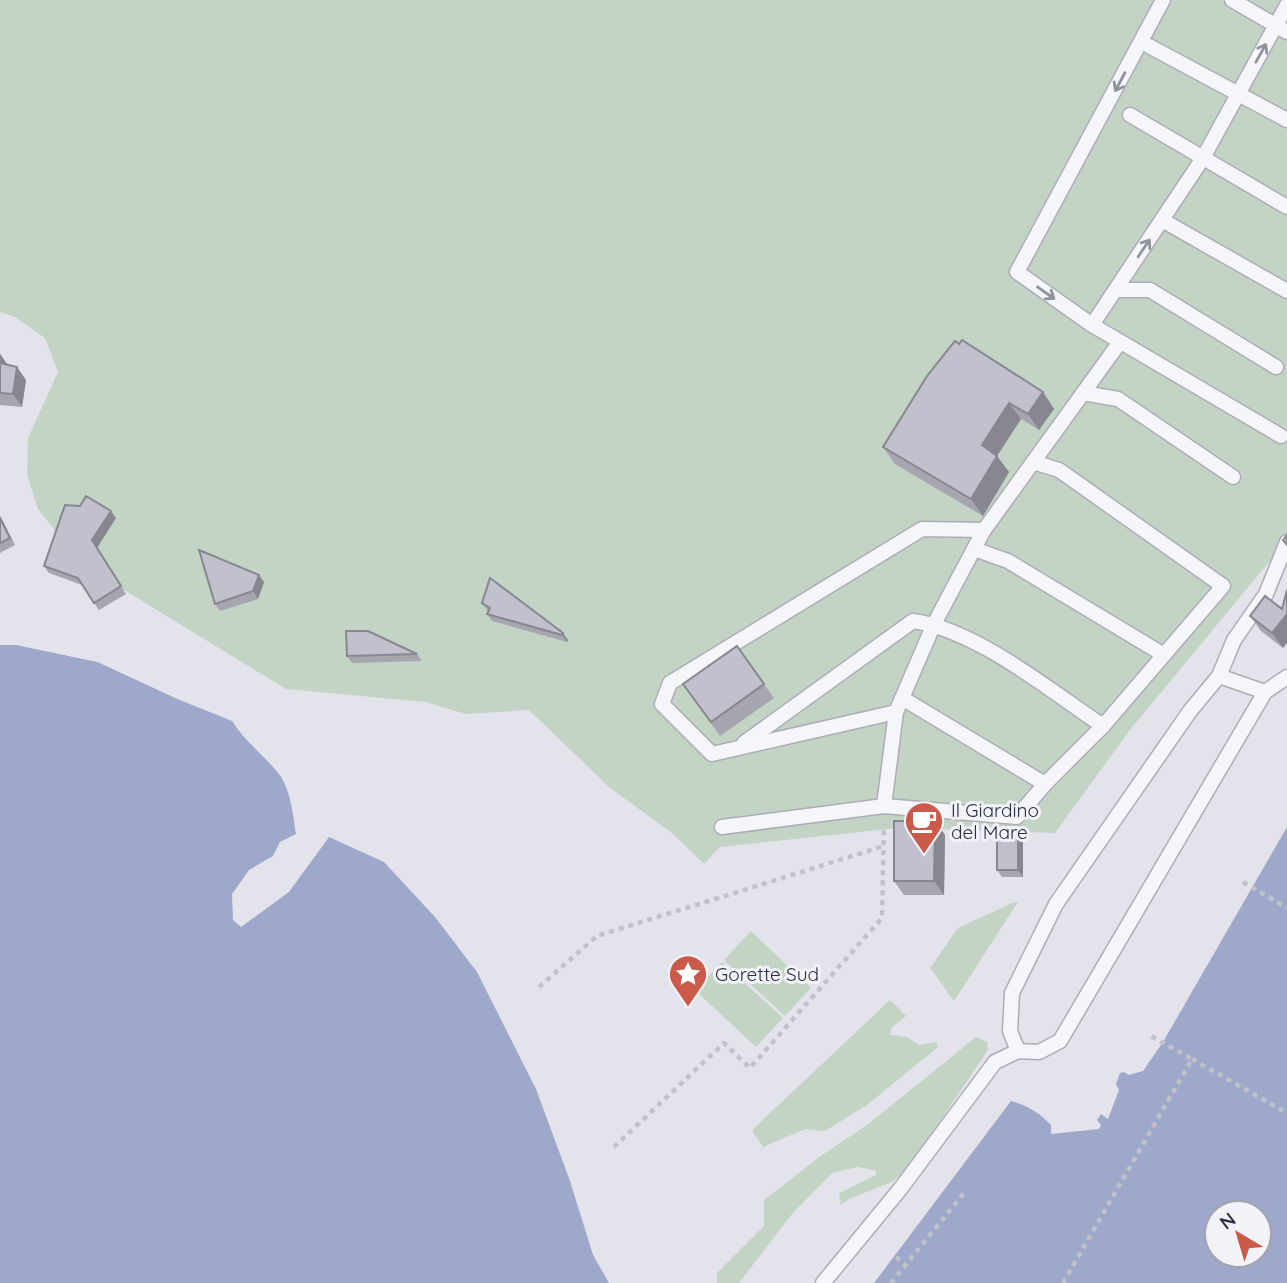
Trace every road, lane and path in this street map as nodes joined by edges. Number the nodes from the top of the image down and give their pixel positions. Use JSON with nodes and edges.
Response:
{"nodes":[{"id":1,"x":1163,"y":0,"type":"edge"},
{"id":2,"x":1232,"y":0,"type":"edge"},
{"id":3,"x":1287,"y":5,"type":"edge"},
{"id":4,"x":1281,"y":29,"type":"edge"},
{"id":5,"x":1149,"y":46,"type":"dead end"},
{"id":6,"x":1238,"y":93,"type":"junction"},
{"id":7,"x":1130,"y":115,"type":"dead end"},
{"id":8,"x":1287,"y":120,"type":"edge"},
{"id":9,"x":1203,"y":158,"type":"junction"},
{"id":10,"x":1287,"y":207,"type":"edge"},
{"id":11,"x":1162,"y":220,"type":"junction"},
{"id":12,"x":1116,"y":290,"type":"junction"},
{"id":13,"x":1287,"y":291,"type":"edge"},
{"id":14,"x":1092,"y":325,"type":"junction"},
{"id":15,"x":1120,"y":342,"type":"junction"},
{"id":16,"x":1276,"y":367,"type":"dead end"},
{"id":17,"x":1083,"y":393,"type":"junction"},
{"id":18,"x":1281,"y":436,"type":"dead end"},
{"id":19,"x":1033,"y":462,"type":"junction"},
{"id":20,"x":1233,"y":477,"type":"dead end"},
{"id":21,"x":984,"y":530,"type":"junction"},
{"id":22,"x":1287,"y":542,"type":"edge"},
{"id":23,"x":974,"y":549,"type":"junction"},
{"id":24,"x":934,"y":624,"type":"junction"},
{"id":25,"x":1164,"y":655,"type":"junction"},
{"id":26,"x":1219,"y":676,"type":"junction"},
{"id":27,"x":1287,"y":677,"type":"edge"},
{"id":28,"x":1265,"y":692,"type":"junction"},
{"id":29,"x":902,"y":698,"type":"junction"},
{"id":30,"x":896,"y":712,"type":"junction"},
{"id":31,"x":1103,"y":726,"type":"junction"},
{"id":32,"x":738,"y":748,"type":"junction"},
{"id":33,"x":1045,"y":784,"type":"junction"},
{"id":34,"x":884,"y":806,"type":"junction"},
{"id":35,"x":722,"y":827,"type":"dead end"},
{"id":36,"x":884,"y":846,"type":"junction"},
{"id":37,"x":1243,"y":882,"type":"dead end"},
{"id":38,"x":1287,"y":908,"type":"edge"},
{"id":39,"x":538,"y":987,"type":"dead end"},
{"id":40,"x":1151,"y":1036,"type":"dead end"},
{"id":41,"x":1018,"y":1051,"type":"junction"},
{"id":42,"x":1192,"y":1059,"type":"junction"},
{"id":43,"x":1287,"y":1113,"type":"edge"},
{"id":44,"x":614,"y":1147,"type":"dead end"},
{"id":45,"x":964,"y":1193,"type":"dead end"},
{"id":46,"x":895,"y":1257,"type":"dead end"},
{"id":47,"x":906,"y":1265,"type":"junction"},
{"id":48,"x":823,"y":1283,"type":"edge"},
{"id":49,"x":891,"y":1283,"type":"edge"},
{"id":50,"x":1063,"y":1283,"type":"edge"}],
"edges":[{"from":1,"to":14,"type":"lane","one_way":true},
{"from":2,"to":4,"type":"lane"},
{"from":3,"to":4,"type":"lane"},
{"from":6,"to":4,"type":"lane","one_way":true},
{"from":5,"to":6,"type":"lane"},
{"from":6,"to":8,"type":"lane"},
{"from":6,"to":9,"type":"lane"},
{"from":7,"to":9,"type":"lane"},
{"from":9,"to":10,"type":"lane"},
{"from":9,"to":11,"type":"lane"},
{"from":12,"to":11,"type":"lane","one_way":true},
{"from":11,"to":13,"type":"lane"},
{"from":12,"to":14,"type":"lane"},
{"from":12,"to":16,"type":"lane"},
{"from":14,"to":15,"type":"lane"},
{"from":15,"to":17,"type":"lane"},
{"from":15,"to":18,"type":"lane"},
{"from":17,"to":19,"type":"lane"},
{"from":17,"to":20,"type":"lane"},
{"from":19,"to":21,"type":"lane"},
{"from":19,"to":25,"type":"lane"},
{"from":21,"to":23,"type":"lane"},
{"from":21,"to":32,"type":"lane"},
{"from":22,"to":26,"type":"lane"},
{"from":23,"to":24,"type":"lane"},
{"from":23,"to":25,"type":"lane"},
{"from":24,"to":29,"type":"lane"},
{"from":24,"to":31,"type":"lane"},
{"from":24,"to":32,"type":"lane"},
{"from":25,"to":31,"type":"lane"},
{"from":26,"to":28,"type":"lane"},
{"from":26,"to":41,"type":"lane"},
{"from":27,"to":28,"type":"lane"},
{"from":28,"to":41,"type":"lane"},
{"from":29,"to":30,"type":"lane"},
{"from":29,"to":33,"type":"lane"},
{"from":30,"to":32,"type":"lane"},
{"from":30,"to":34,"type":"lane"},
{"from":31,"to":33,"type":"lane"},
{"from":33,"to":34,"type":"lane"},
{"from":34,"to":35,"type":"lane"},
{"from":34,"to":36,"type":"path"},
{"from":36,"to":39,"type":"path"},
{"from":36,"to":44,"type":"path"},
{"from":37,"to":38,"type":"path"},
{"from":40,"to":42,"type":"path"},
{"from":41,"to":48,"type":"lane"},
{"from":42,"to":43,"type":"path"},
{"from":42,"to":50,"type":"path"},
{"from":45,"to":47,"type":"path"},
{"from":46,"to":47,"type":"path"},
{"from":47,"to":49,"type":"path"}]}
